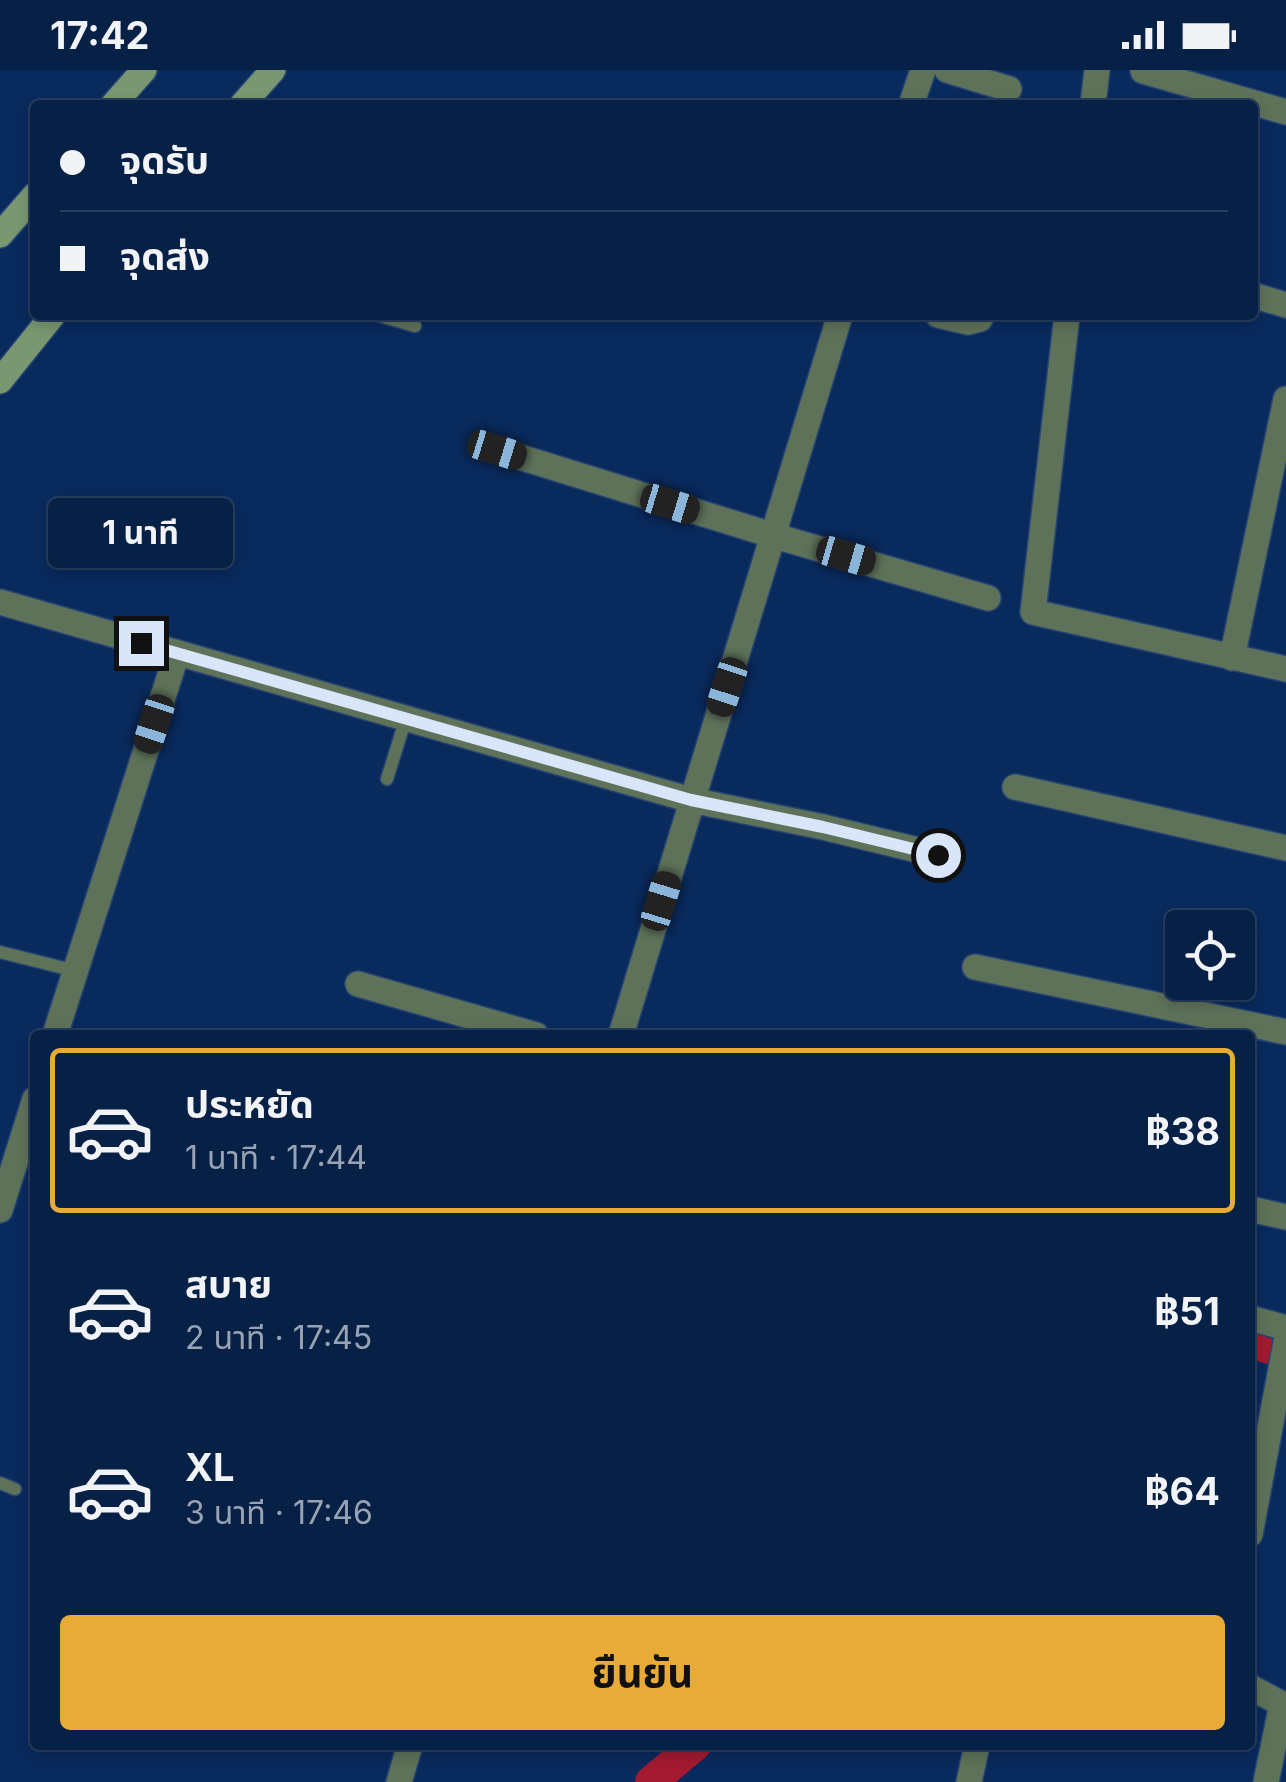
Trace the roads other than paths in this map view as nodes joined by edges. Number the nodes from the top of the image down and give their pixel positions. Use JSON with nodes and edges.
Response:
{"nodes":[{"id":1,"x":144,"y":70,"type":"edge"},
{"id":2,"x":274,"y":70,"type":"edge"},
{"id":3,"x":924,"y":70,"type":"edge"},
{"id":4,"x":947,"y":70,"type":"edge"},
{"id":5,"x":1097,"y":70,"type":"edge"},
{"id":6,"x":1143,"y":72,"type":"edge"},
{"id":7,"x":1009,"y":88,"type":"dead end"},
{"id":8,"x":118,"y":100,"type":"edge"},
{"id":9,"x":247,"y":100,"type":"edge"},
{"id":10,"x":914,"y":100,"type":"edge"},
{"id":11,"x":1094,"y":100,"type":"edge"},
{"id":12,"x":1243,"y":100,"type":"edge"},
{"id":13,"x":1258,"y":104,"type":"edge"},
{"id":14,"x":1286,"y":112,"type":"edge"},
{"id":15,"x":18,"y":206,"type":"edge"},
{"id":16,"x":0,"y":235,"type":"edge"},
{"id":17,"x":1258,"y":298,"type":"edge"},
{"id":18,"x":1286,"y":305,"type":"edge"},
{"id":19,"x":50,"y":320,"type":"edge"},
{"id":20,"x":395,"y":320,"type":"edge"},
{"id":21,"x":839,"y":320,"type":"edge"},
{"id":22,"x":1066,"y":320,"type":"edge"},
{"id":23,"x":416,"y":326,"type":"dead end"},
{"id":24,"x":0,"y":380,"type":"edge"},
{"id":25,"x":1286,"y":399,"type":"edge"},
{"id":26,"x":497,"y":450,"type":"dead end"},
{"id":27,"x":774,"y":536,"type":"junction"},
{"id":28,"x":988,"y":598,"type":"dead end"},
{"id":29,"x":0,"y":602,"type":"edge"},
{"id":30,"x":177,"y":653,"type":"junction"},
{"id":31,"x":1232,"y":658,"type":"junction"},
{"id":32,"x":1286,"y":670,"type":"edge"},
{"id":33,"x":406,"y":718,"type":"junction"},
{"id":34,"x":387,"y":778,"type":"dead end"},
{"id":35,"x":1015,"y":787,"type":"dead end"},
{"id":36,"x":691,"y":800,"type":"junction"},
{"id":37,"x":1286,"y":848,"type":"edge"},
{"id":38,"x":938,"y":855,"type":"dead end"},
{"id":39,"x":0,"y":952,"type":"edge"},
{"id":40,"x":975,"y":967,"type":"dead end"},
{"id":41,"x":76,"y":971,"type":"junction"},
{"id":42,"x":358,"y":984,"type":"dead end"},
{"id":43,"x":57,"y":1030,"type":"edge"},
{"id":44,"x":519,"y":1030,"type":"edge"},
{"id":45,"x":622,"y":1030,"type":"edge"},
{"id":46,"x":1286,"y":1032,"type":"edge"},
{"id":47,"x":30,"y":1115,"type":"edge"},
{"id":48,"x":0,"y":1210,"type":"edge"},
{"id":49,"x":1255,"y":1210,"type":"edge"},
{"id":50,"x":1286,"y":1217,"type":"edge"},
{"id":51,"x":1255,"y":1319,"type":"edge"},
{"id":52,"x":1286,"y":1328,"type":"edge"},
{"id":53,"x":1286,"y":1342,"type":"edge"},
{"id":54,"x":0,"y":1483,"type":"edge"},
{"id":55,"x":15,"y":1489,"type":"dead end"},
{"id":56,"x":1255,"y":1507,"type":"edge"},
{"id":57,"x":1255,"y":1690,"type":"edge"},
{"id":58,"x":1284,"y":1705,"type":"edge"},
{"id":59,"x":409,"y":1750,"type":"edge"},
{"id":60,"x":975,"y":1750,"type":"edge"},
{"id":61,"x":399,"y":1782,"type":"edge"},
{"id":62,"x":969,"y":1782,"type":"edge"},
{"id":63,"x":1266,"y":1782,"type":"edge"}],
"edges":[{"from":1,"to":8,"type":"main road"},
{"from":2,"to":9,"type":"main road"},
{"from":3,"to":10,"type":"street"},
{"from":4,"to":7,"type":"street"},
{"from":5,"to":11,"type":"street"},
{"from":6,"to":12,"type":"street"},
{"from":13,"to":14,"type":"street"},
{"from":15,"to":16,"type":"main road"},
{"from":17,"to":18,"type":"street"},
{"from":19,"to":24,"type":"main road"},
{"from":20,"to":23,"type":"lane"},
{"from":21,"to":27,"type":"street"},
{"from":22,"to":31,"type":"street"},
{"from":25,"to":31,"type":"street"},
{"from":26,"to":27,"type":"street"},
{"from":27,"to":28,"type":"street"},
{"from":27,"to":36,"type":"street"},
{"from":29,"to":30,"type":"street"},
{"from":30,"to":33,"type":"street"},
{"from":30,"to":41,"type":"street"},
{"from":31,"to":32,"type":"street"},
{"from":33,"to":34,"type":"lane"},
{"from":33,"to":36,"type":"street"},
{"from":35,"to":37,"type":"street"},
{"from":36,"to":38,"type":"street"},
{"from":36,"to":45,"type":"street"},
{"from":39,"to":41,"type":"lane"},
{"from":40,"to":46,"type":"street"},
{"from":41,"to":43,"type":"street"},
{"from":42,"to":44,"type":"street"},
{"from":47,"to":48,"type":"street"},
{"from":49,"to":50,"type":"street"},
{"from":51,"to":52,"type":"street"},
{"from":53,"to":56,"type":"street"},
{"from":54,"to":55,"type":"lane"},
{"from":57,"to":58,"type":"street"},
{"from":58,"to":63,"type":"street"},
{"from":59,"to":61,"type":"street"},
{"from":60,"to":62,"type":"street"}]}
